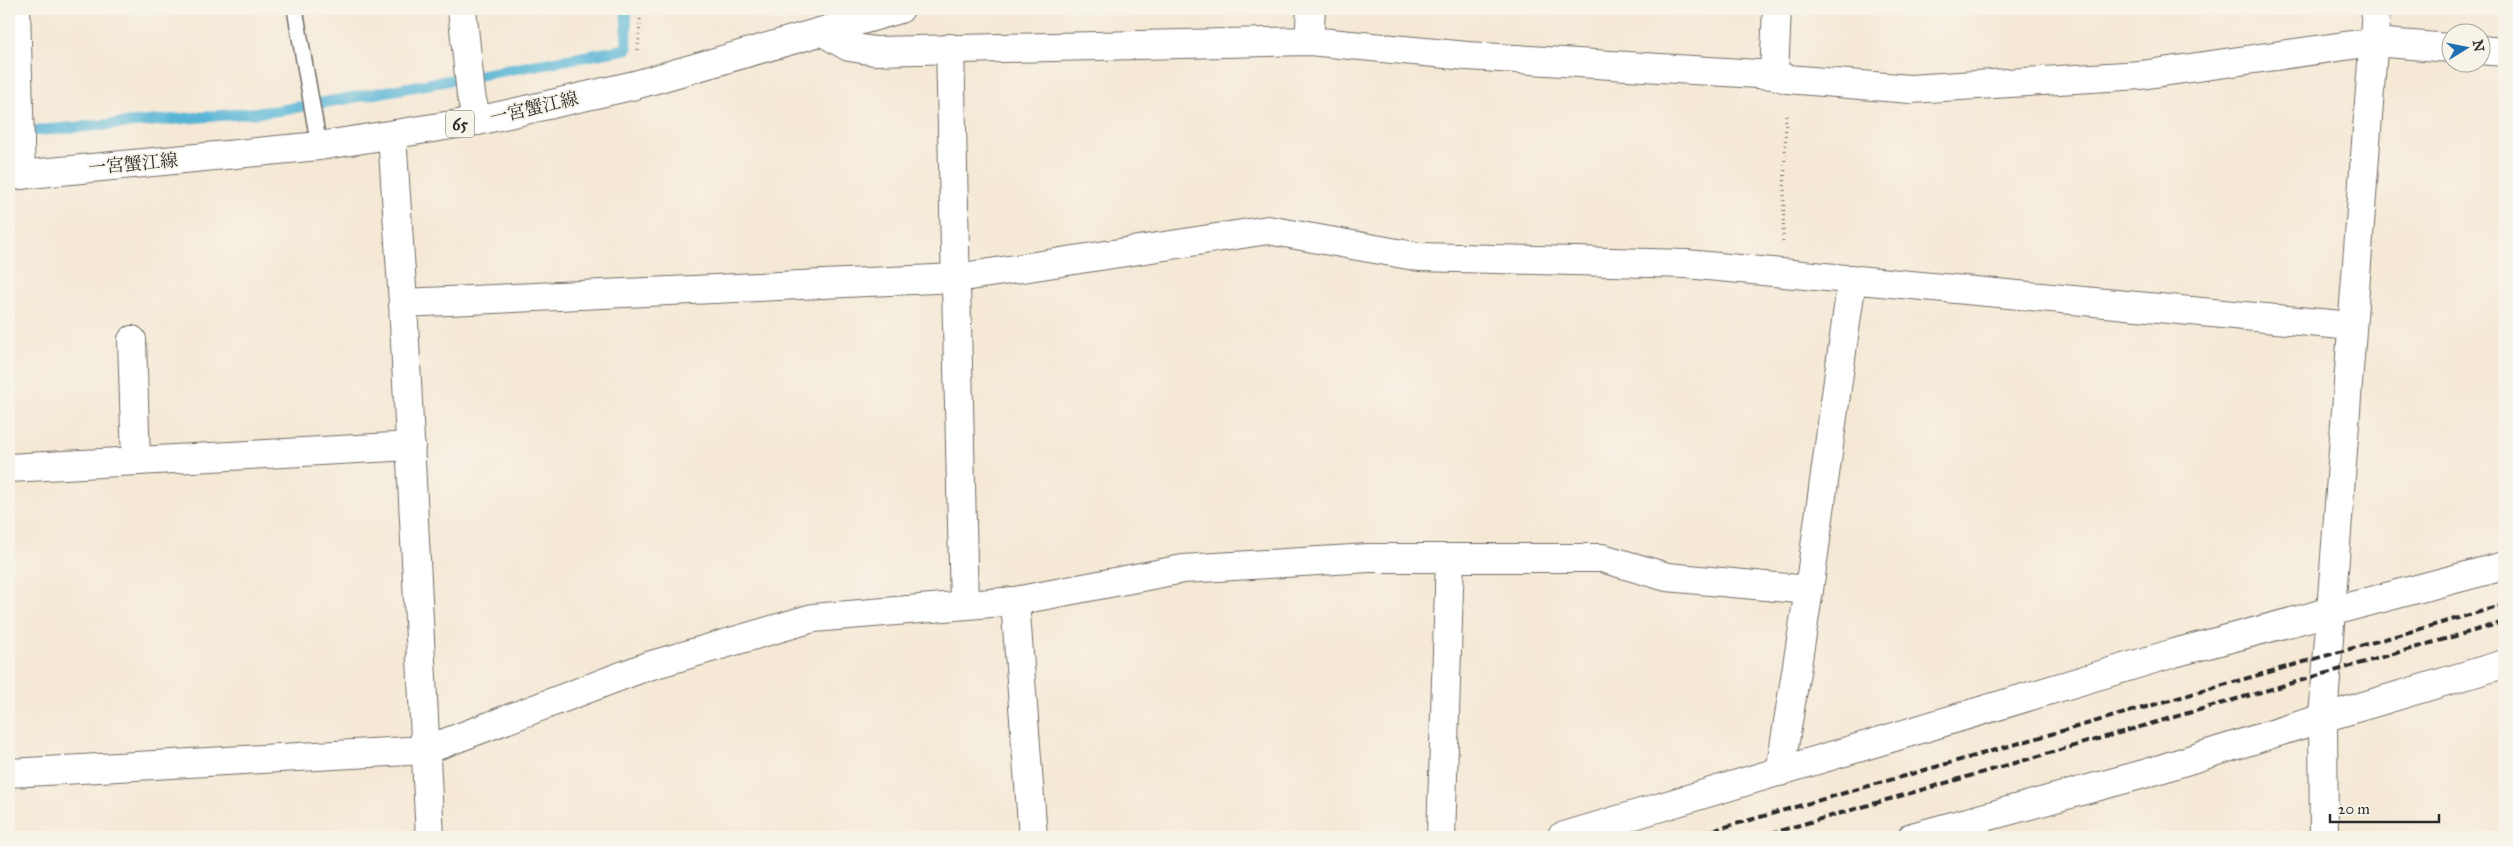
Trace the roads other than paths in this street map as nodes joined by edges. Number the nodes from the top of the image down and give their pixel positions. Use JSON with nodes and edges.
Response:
{"nodes":[{"id":1,"x":16,"y":9,"type":"edge"},
{"id":2,"x":295,"y":9,"type":"edge"},
{"id":3,"x":462,"y":9,"type":"edge"},
{"id":4,"x":900,"y":9,"type":"edge"},
{"id":5,"x":1311,"y":9,"type":"edge"},
{"id":6,"x":1777,"y":9,"type":"edge"},
{"id":7,"x":2376,"y":9,"type":"edge"},
{"id":8,"x":860,"y":14,"type":"edge"},
{"id":9,"x":823,"y":32,"type":"junction"},
{"id":10,"x":1309,"y":41,"type":"junction"},
{"id":11,"x":2373,"y":42,"type":"junction"},
{"id":12,"x":2440,"y":47,"type":"edge"},
{"id":13,"x":950,"y":48,"type":"junction"},
{"id":14,"x":2490,"y":51,"type":"edge"},
{"id":15,"x":2504,"y":52,"type":"edge"},
{"id":16,"x":1780,"y":77,"type":"junction"},
{"id":17,"x":474,"y":108,"type":"junction"},
{"id":18,"x":317,"y":134,"type":"junction"},
{"id":19,"x":392,"y":135,"type":"junction"},
{"id":20,"x":17,"y":167,"type":"edge"},
{"id":21,"x":956,"y":278,"type":"junction"},
{"id":22,"x":1852,"y":279,"type":"junction"},
{"id":23,"x":403,"y":303,"type":"junction"},
{"id":24,"x":2352,"y":326,"type":"junction"},
{"id":25,"x":132,"y":340,"type":"dead end"},
{"id":26,"x":411,"y":446,"type":"junction"},
{"id":27,"x":136,"y":461,"type":"junction"},
{"id":28,"x":9,"y":468,"type":"edge"},
{"id":29,"x":1450,"y":558,"type":"junction"},
{"id":30,"x":2504,"y":566,"type":"edge"},
{"id":31,"x":1809,"y":590,"type":"junction"},
{"id":32,"x":1015,"y":601,"type":"junction"},
{"id":33,"x":964,"y":604,"type":"junction"},
{"id":34,"x":2330,"y":612,"type":"junction"},
{"id":35,"x":2504,"y":664,"type":"edge"},
{"id":36,"x":2324,"y":718,"type":"junction"},
{"id":37,"x":426,"y":750,"type":"junction"},
{"id":38,"x":1780,"y":772,"type":"junction"},
{"id":39,"x":9,"y":773,"type":"edge"},
{"id":40,"x":430,"y":837,"type":"edge"},
{"id":41,"x":1033,"y":837,"type":"edge"},
{"id":42,"x":1442,"y":837,"type":"edge"},
{"id":43,"x":1561,"y":837,"type":"edge"},
{"id":44,"x":1912,"y":837,"type":"edge"},
{"id":45,"x":2324,"y":837,"type":"edge"}],
"edges":[{"from":1,"to":20,"type":"street"},
{"from":2,"to":18,"type":"lane"},
{"from":3,"to":17,"type":"street"},
{"from":4,"to":8,"type":"street","name":"一宮蟹江線","number":"65"},
{"from":5,"to":10,"type":"street"},
{"from":6,"to":16,"type":"street"},
{"from":7,"to":11,"type":"street"},
{"from":8,"to":9,"type":"street","name":"一宮蟹江線","number":"65"},
{"from":9,"to":13,"type":"street"},
{"from":9,"to":17,"type":"street","name":"一宮蟹江線","number":"65"},
{"from":10,"to":13,"type":"street"},
{"from":10,"to":16,"type":"street"},
{"from":11,"to":12,"type":"street"},
{"from":11,"to":16,"type":"street"},
{"from":11,"to":24,"type":"street"},
{"from":13,"to":21,"type":"street"},
{"from":14,"to":15,"type":"street"},
{"from":17,"to":19,"type":"street","name":"一宮蟹江線","number":"65"},
{"from":18,"to":19,"type":"street","name":"一宮蟹江線","number":"65"},
{"from":18,"to":20,"type":"street","name":"一宮蟹江線","number":"65"},
{"from":19,"to":23,"type":"street"},
{"from":21,"to":22,"type":"street"},
{"from":21,"to":23,"type":"street"},
{"from":21,"to":33,"type":"street"},
{"from":22,"to":24,"type":"street"},
{"from":22,"to":31,"type":"street"},
{"from":23,"to":26,"type":"street"},
{"from":24,"to":34,"type":"street"},
{"from":25,"to":27,"type":"street"},
{"from":26,"to":27,"type":"street"},
{"from":26,"to":37,"type":"street"},
{"from":27,"to":28,"type":"street"},
{"from":29,"to":31,"type":"street"},
{"from":29,"to":32,"type":"street"},
{"from":29,"to":42,"type":"street"},
{"from":30,"to":34,"type":"street"},
{"from":31,"to":38,"type":"street"},
{"from":32,"to":33,"type":"street"},
{"from":32,"to":41,"type":"street"},
{"from":33,"to":37,"type":"street"},
{"from":34,"to":36,"type":"street"},
{"from":34,"to":38,"type":"street"},
{"from":35,"to":36,"type":"street"},
{"from":36,"to":44,"type":"street"},
{"from":36,"to":45,"type":"street"},
{"from":37,"to":39,"type":"street"},
{"from":37,"to":40,"type":"street"},
{"from":38,"to":43,"type":"street"}]}
